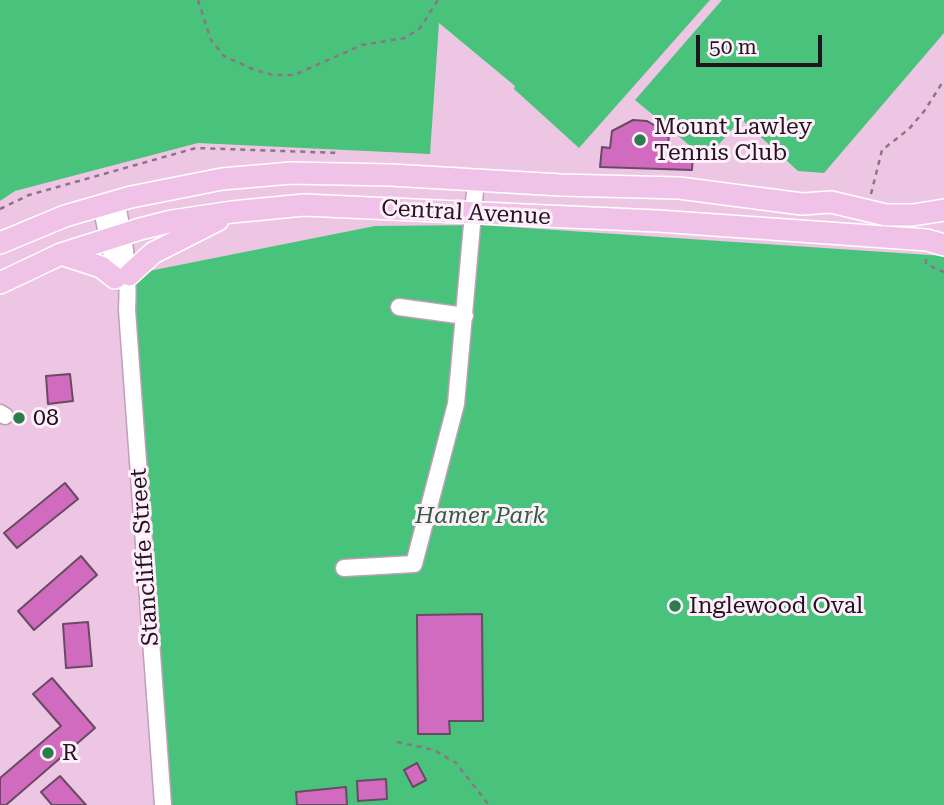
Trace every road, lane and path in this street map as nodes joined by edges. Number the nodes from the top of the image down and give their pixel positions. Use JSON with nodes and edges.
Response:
{"nodes":[{"id":1,"x":198,"y":0,"type":"edge"},
{"id":2,"x":438,"y":0,"type":"edge"},
{"id":3,"x":944,"y":80,"type":"edge"},
{"id":4,"x":476,"y":180,"type":"junction"},
{"id":5,"x":561,"y":185,"type":"junction"},
{"id":6,"x":870,"y":197,"type":"dead end"},
{"id":7,"x":108,"y":203,"type":"junction"},
{"id":8,"x":944,"y":210,"type":"edge"},
{"id":9,"x":232,"y":212,"type":"junction"},
{"id":10,"x":474,"y":214,"type":"junction"},
{"id":11,"x":586,"y":219,"type":"junction"},
{"id":12,"x":116,"y":235,"type":"junction"},
{"id":13,"x":0,"y":243,"type":"edge"},
{"id":14,"x":944,"y":245,"type":"edge"},
{"id":15,"x":61,"y":254,"type":"junction"},
{"id":16,"x":926,"y":264,"type":"dead end"},
{"id":17,"x":944,"y":272,"type":"edge"},
{"id":18,"x":122,"y":276,"type":"junction"},
{"id":19,"x":0,"y":283,"type":"edge"},
{"id":20,"x":399,"y":307,"type":"dead end"},
{"id":21,"x":465,"y":316,"type":"junction"},
{"id":22,"x":344,"y":569,"type":"dead end"},
{"id":23,"x":397,"y":741,"type":"dead end"},
{"id":24,"x":163,"y":805,"type":"edge"},
{"id":25,"x":489,"y":805,"type":"edge"}],
"edges":[{"from":1,"to":2,"type":"path"},
{"from":3,"to":6,"type":"path"},
{"from":4,"to":5,"type":"main road","name":"Central Avenue"},
{"from":4,"to":7,"type":"main road","name":"Central Avenue"},
{"from":4,"to":10,"type":"street"},
{"from":5,"to":8,"type":"main road","name":"Central Avenue"},
{"from":5,"to":11,"type":"main road"},
{"from":7,"to":12,"type":"street","name":"Stancliffe Street"},
{"from":7,"to":13,"type":"main road","name":"Central Avenue"},
{"from":9,"to":10,"type":"main road","name":"Central Avenue"},
{"from":9,"to":12,"type":"main road","name":"Central Avenue"},
{"from":9,"to":18,"type":"main road"},
{"from":10,"to":11,"type":"main road","name":"Central Avenue"},
{"from":10,"to":21,"type":"street"},
{"from":11,"to":14,"type":"main road","name":"Central Avenue"},
{"from":12,"to":15,"type":"main road","name":"Central Avenue"},
{"from":12,"to":18,"type":"street","name":"Stancliffe Street"},
{"from":15,"to":18,"type":"main road"},
{"from":15,"to":19,"type":"main road","name":"Central Avenue"},
{"from":16,"to":17,"type":"path"},
{"from":18,"to":24,"type":"street","name":"Stancliffe Street"},
{"from":20,"to":21,"type":"street"},
{"from":21,"to":22,"type":"street"},
{"from":23,"to":25,"type":"path"}]}
